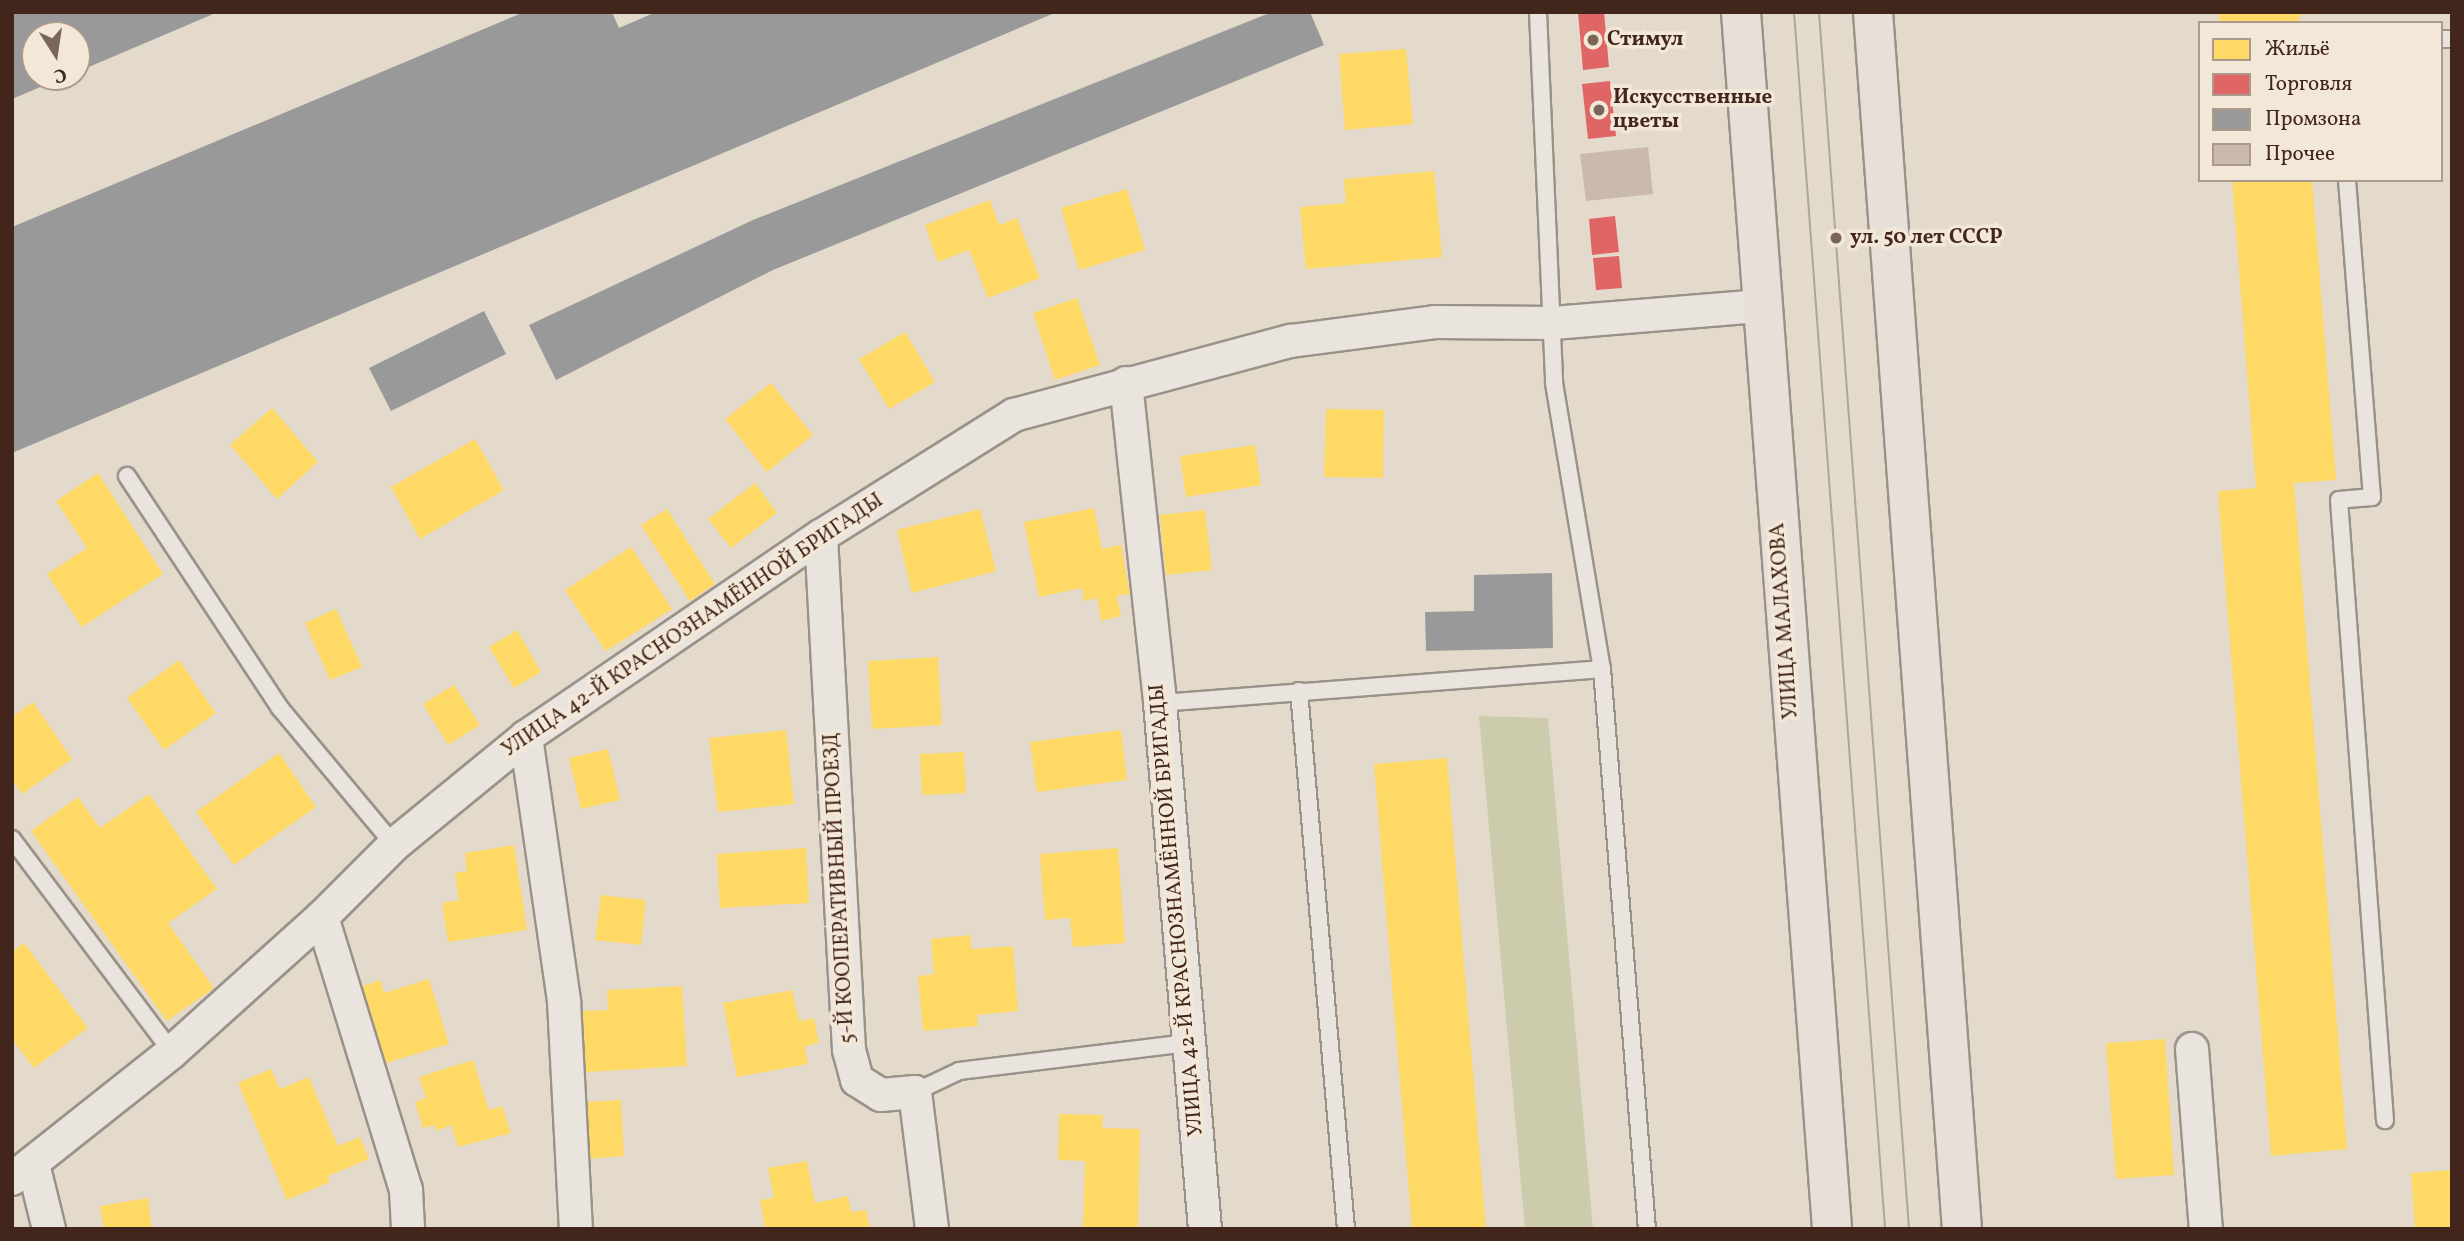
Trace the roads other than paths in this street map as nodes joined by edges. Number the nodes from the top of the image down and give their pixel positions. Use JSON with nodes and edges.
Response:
{"nodes":[{"id":1,"x":1538,"y":12,"type":"edge"},
{"id":2,"x":1741,"y":12,"type":"edge"},
{"id":3,"x":1873,"y":12,"type":"edge"},
{"id":4,"x":2347,"y":182,"type":"edge"},
{"id":5,"x":1761,"y":306,"type":"junction"},
{"id":6,"x":1553,"y":323,"type":"junction"},
{"id":7,"x":1126,"y":383,"type":"junction"},
{"id":8,"x":127,"y":476,"type":"dead end"},
{"id":9,"x":821,"y":536,"type":"junction"},
{"id":10,"x":1602,"y":669,"type":"junction"},
{"id":11,"x":1299,"y":691,"type":"junction"},
{"id":12,"x":1160,"y":703,"type":"junction"},
{"id":13,"x":526,"y":737,"type":"junction"},
{"id":14,"x":12,"y":839,"type":"edge"},
{"id":15,"x":394,"y":845,"type":"junction"},
{"id":16,"x":322,"y":917,"type":"junction"},
{"id":17,"x":1187,"y":1043,"type":"junction"},
{"id":18,"x":2192,"y":1049,"type":"dead end"},
{"id":19,"x":172,"y":1052,"type":"junction"},
{"id":20,"x":915,"y":1092,"type":"junction"},
{"id":21,"x":2385,"y":1120,"type":"dead end"},
{"id":22,"x":23,"y":1172,"type":"edge"},
{"id":23,"x":48,"y":1229,"type":"edge"},
{"id":24,"x":408,"y":1229,"type":"edge"},
{"id":25,"x":576,"y":1229,"type":"edge"},
{"id":26,"x":932,"y":1229,"type":"edge"},
{"id":27,"x":1205,"y":1229,"type":"edge"},
{"id":28,"x":1346,"y":1229,"type":"edge"},
{"id":29,"x":1647,"y":1229,"type":"edge"},
{"id":30,"x":1832,"y":1229,"type":"edge"},
{"id":31,"x":1962,"y":1229,"type":"edge"},
{"id":32,"x":2206,"y":1229,"type":"edge"}],
"edges":[{"from":1,"to":6,"type":"lane"},
{"from":2,"to":5,"type":"main road","name":"УЛИЦА МАЛАХОВА"},
{"from":3,"to":31,"type":"main road"},
{"from":4,"to":21,"type":"lane"},
{"from":5,"to":6,"type":"street","name":"УЛИЦА 42-Й КРАСНОЗНАМЁННОЙ БРИГАДЫ"},
{"from":5,"to":30,"type":"main road","name":"УЛИЦА МАЛАХОВА"},
{"from":6,"to":7,"type":"street","name":"УЛИЦА 42-Й КРАСНОЗНАМЁННОЙ БРИГАДЫ"},
{"from":6,"to":10,"type":"lane"},
{"from":7,"to":9,"type":"street","name":"УЛИЦА 42-Й КРАСНОЗНАМЁННОЙ БРИГАДЫ"},
{"from":7,"to":12,"type":"street","name":"УЛИЦА 42-Й КРАСНОЗНАМЁННОЙ БРИГАДЫ"},
{"from":8,"to":15,"type":"lane"},
{"from":9,"to":13,"type":"street","name":"УЛИЦА 42-Й КРАСНОЗНАМЁННОЙ БРИГАДЫ"},
{"from":9,"to":20,"type":"street","name":"5-Й КООПЕРАТИВНЫЙ ПРОЕЗД"},
{"from":10,"to":11,"type":"lane"},
{"from":10,"to":29,"type":"lane"},
{"from":11,"to":12,"type":"lane"},
{"from":11,"to":28,"type":"lane"},
{"from":12,"to":17,"type":"street","name":"УЛИЦА 42-Й КРАСНОЗНАМЁННОЙ БРИГАДЫ"},
{"from":13,"to":15,"type":"street","name":"УЛИЦА 42-Й КРАСНОЗНАМЁННОЙ БРИГАДЫ"},
{"from":13,"to":25,"type":"street"},
{"from":14,"to":19,"type":"lane"},
{"from":15,"to":16,"type":"street","name":"УЛИЦА 42-Й КРАСНОЗНАМЁННОЙ БРИГАДЫ"},
{"from":16,"to":19,"type":"street","name":"УЛИЦА 42-Й КРАСНОЗНАМЁННОЙ БРИГАДЫ"},
{"from":16,"to":24,"type":"street"},
{"from":17,"to":20,"type":"lane"},
{"from":17,"to":27,"type":"street","name":"УЛИЦА 42-Й КРАСНОЗНАМЁННОЙ БРИГАДЫ"},
{"from":18,"to":32,"type":"street"},
{"from":19,"to":22,"type":"street","name":"УЛИЦА 42-Й КРАСНОЗНАМЁННОЙ БРИГАДЫ"},
{"from":20,"to":26,"type":"street"},
{"from":22,"to":23,"type":"street"}]}
